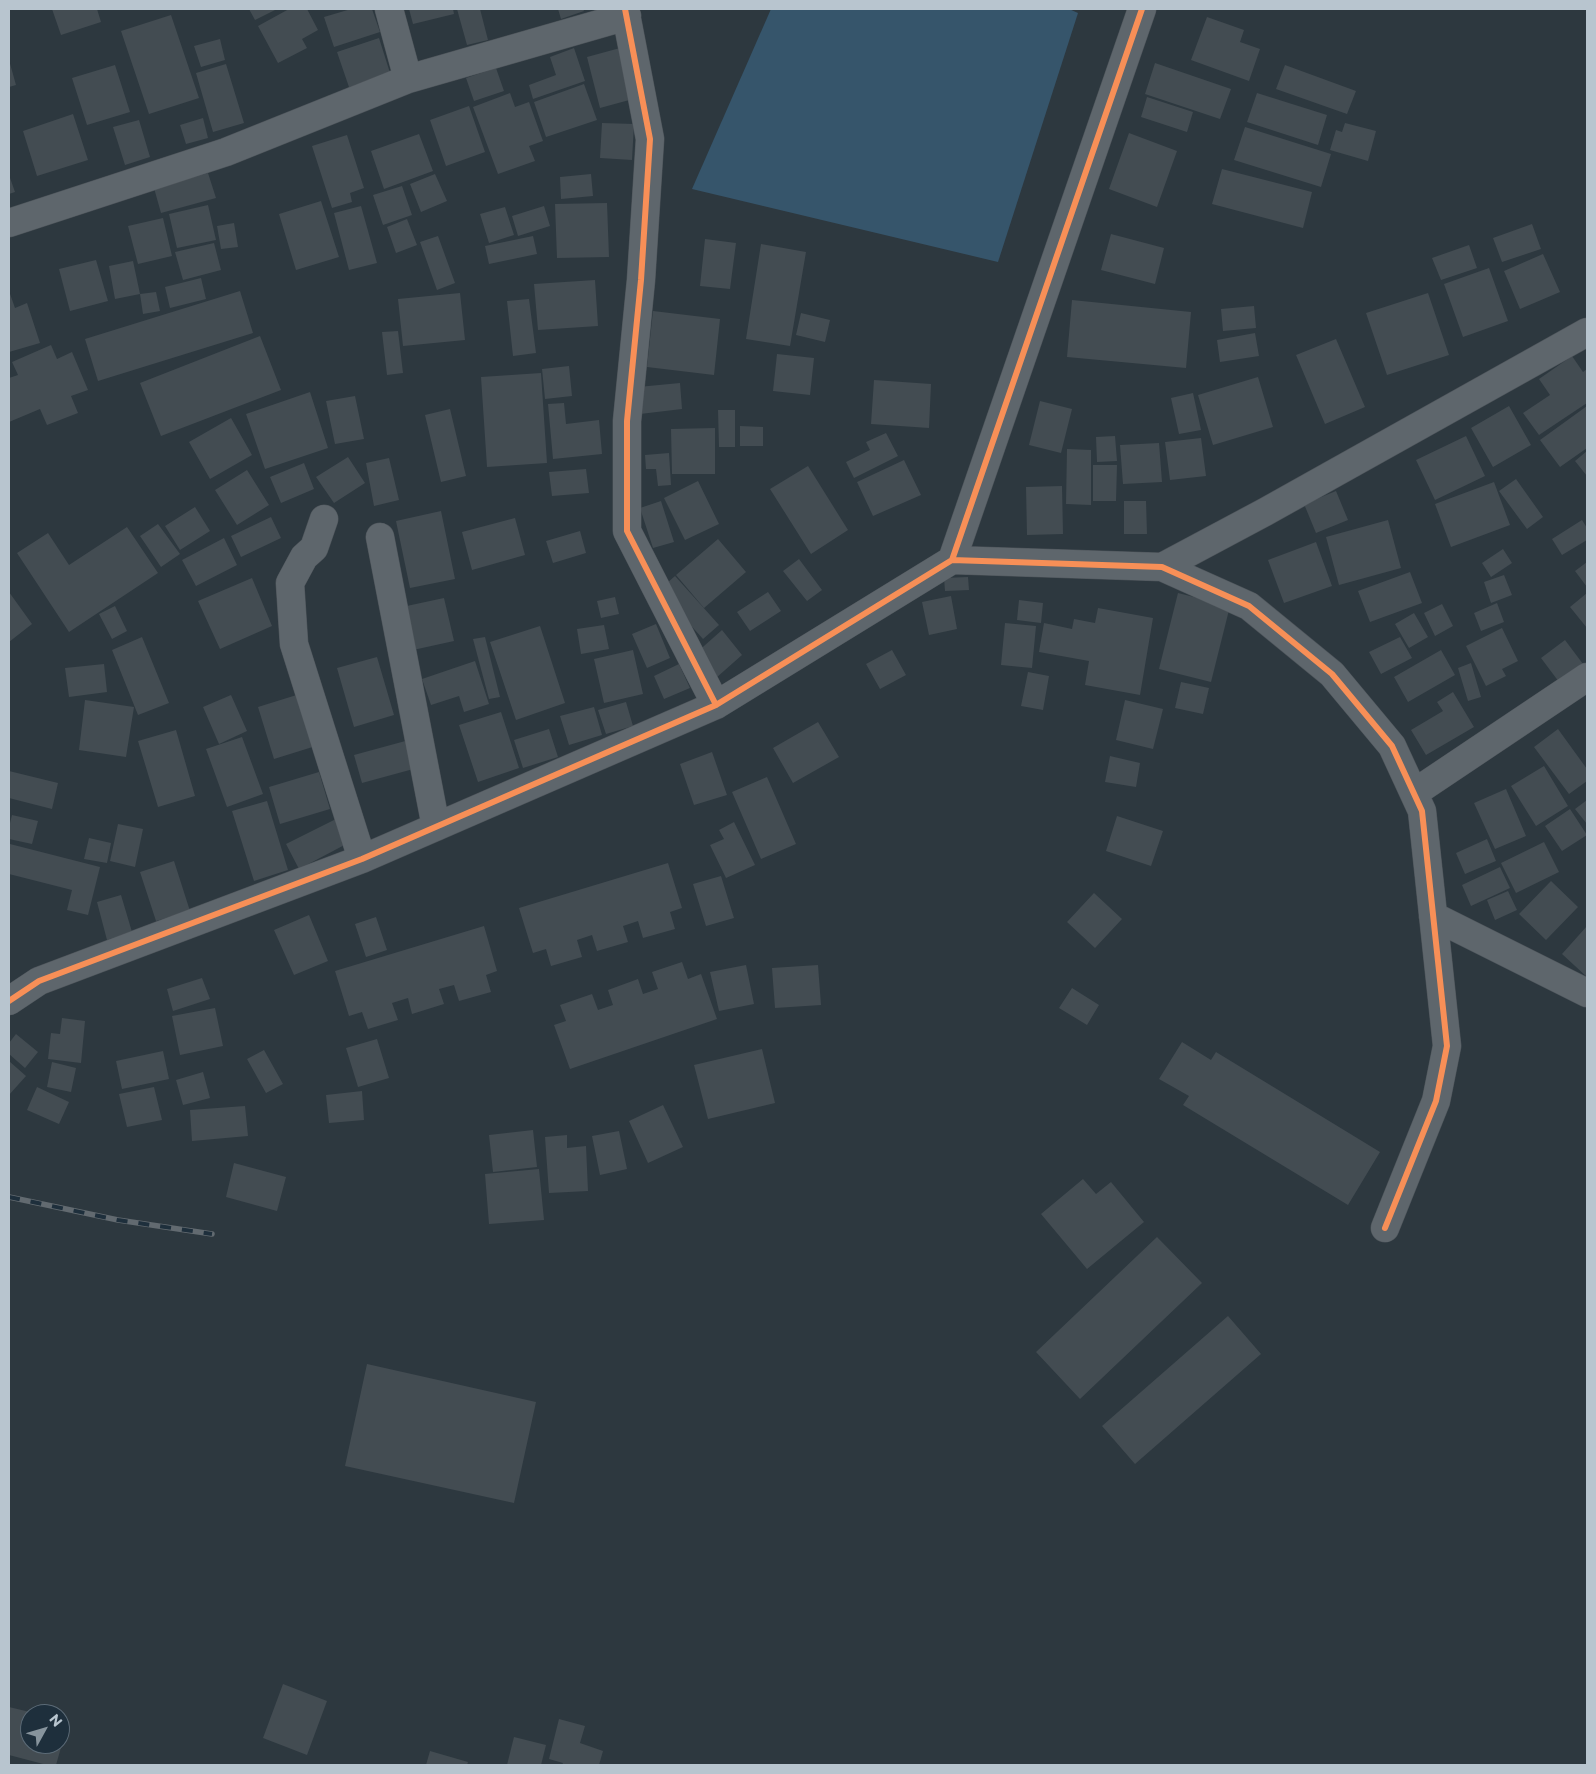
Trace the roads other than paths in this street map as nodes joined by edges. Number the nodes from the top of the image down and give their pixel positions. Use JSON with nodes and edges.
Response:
{"nodes":[{"id":1,"x":389,"y":9,"type":"edge"},
{"id":2,"x":1142,"y":9,"type":"edge"},
{"id":3,"x":626,"y":13,"type":"edge"},
{"id":4,"x":408,"y":79,"type":"junction"},
{"id":5,"x":9,"y":223,"type":"edge"},
{"id":6,"x":1587,"y":332,"type":"edge"},
{"id":7,"x":324,"y":519,"type":"dead end"},
{"id":8,"x":380,"y":537,"type":"dead end"},
{"id":9,"x":952,"y":560,"type":"junction"},
{"id":10,"x":1162,"y":566,"type":"junction"},
{"id":11,"x":1587,"y":677,"type":"edge"},
{"id":12,"x":716,"y":705,"type":"junction"},
{"id":13,"x":1414,"y":793,"type":"junction"},
{"id":14,"x":436,"y":826,"type":"junction"},
{"id":15,"x":362,"y":859,"type":"junction"},
{"id":16,"x":1433,"y":916,"type":"junction"},
{"id":17,"x":1587,"y":994,"type":"edge"},
{"id":18,"x":9,"y":1001,"type":"edge"},
{"id":19,"x":1385,"y":1228,"type":"dead end"}],
"edges":[{"from":1,"to":4,"type":"street"},
{"from":2,"to":9,"type":"street"},
{"from":3,"to":4,"type":"street"},
{"from":3,"to":12,"type":"street"},
{"from":4,"to":5,"type":"street"},
{"from":6,"to":10,"type":"street"},
{"from":7,"to":15,"type":"street"},
{"from":8,"to":14,"type":"street"},
{"from":9,"to":10,"type":"street"},
{"from":9,"to":12,"type":"street"},
{"from":10,"to":13,"type":"street"},
{"from":11,"to":13,"type":"street"},
{"from":12,"to":14,"type":"street"},
{"from":13,"to":16,"type":"street"},
{"from":14,"to":15,"type":"street"},
{"from":15,"to":18,"type":"street"},
{"from":16,"to":17,"type":"street"},
{"from":16,"to":19,"type":"street"}]}
